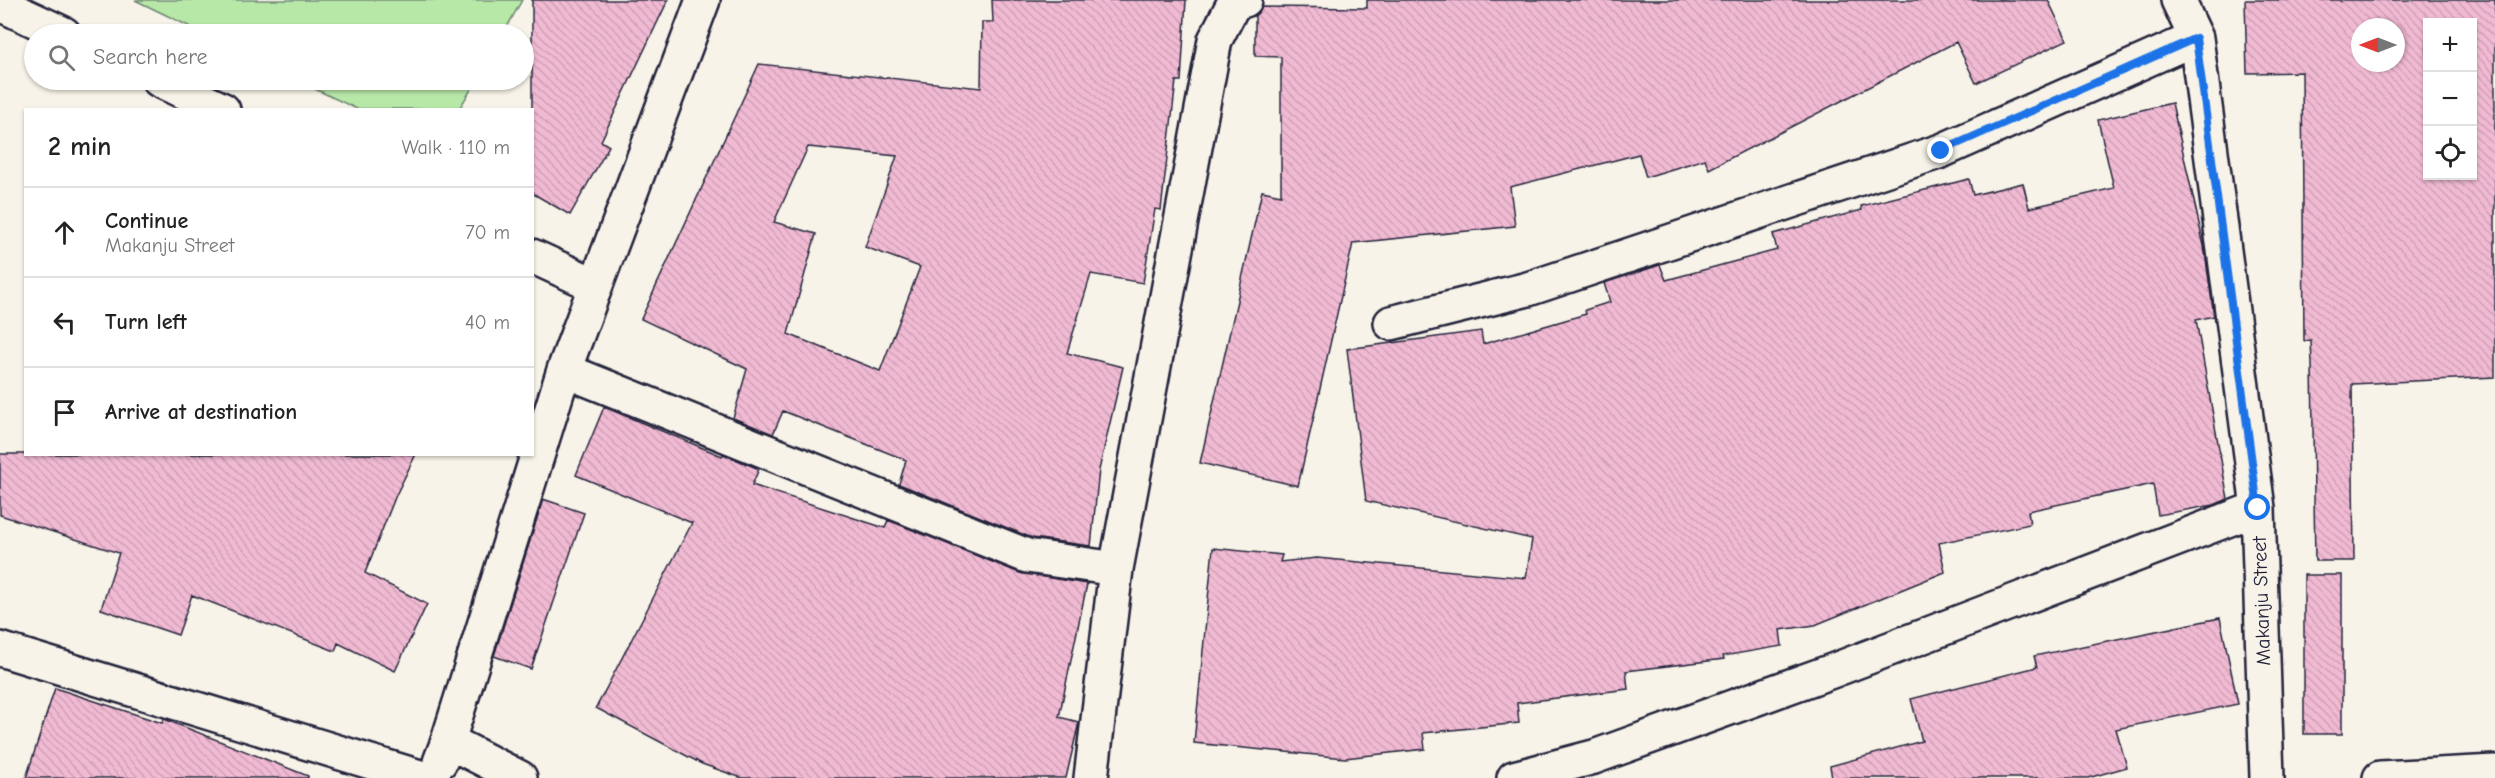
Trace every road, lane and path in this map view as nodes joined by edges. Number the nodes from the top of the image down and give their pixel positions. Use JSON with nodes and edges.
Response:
{"nodes":[{"id":1,"x":703,"y":0,"type":"edge"},
{"id":2,"x":1245,"y":0,"type":"edge"},
{"id":3,"x":2178,"y":0,"type":"edge"},
{"id":4,"x":0,"y":4,"type":"edge"},
{"id":5,"x":43,"y":24,"type":"edge"},
{"id":6,"x":2196,"y":38,"type":"junction"},
{"id":7,"x":180,"y":90,"type":"edge"},
{"id":8,"x":219,"y":108,"type":"edge"},
{"id":9,"x":534,"y":257,"type":"edge"},
{"id":10,"x":595,"y":285,"type":"junction"},
{"id":11,"x":1391,"y":323,"type":"dead end"},
{"id":12,"x":564,"y":370,"type":"junction"},
{"id":13,"x":2258,"y":508,"type":"junction"},
{"id":14,"x":1116,"y":569,"type":"junction"},
{"id":15,"x":0,"y":649,"type":"edge"},
{"id":16,"x":448,"y":741,"type":"junction"},
{"id":17,"x":2495,"y":771,"type":"edge"},
{"id":18,"x":423,"y":778,"type":"edge"},
{"id":19,"x":435,"y":778,"type":"edge"},
{"id":20,"x":520,"y":778,"type":"edge"},
{"id":21,"x":1091,"y":778,"type":"edge"},
{"id":22,"x":1514,"y":778,"type":"edge"},
{"id":23,"x":2267,"y":778,"type":"edge"},
{"id":24,"x":2380,"y":778,"type":"edge"}],
"edges":[{"from":1,"to":10,"type":"street"},
{"from":2,"to":14,"type":"street"},
{"from":3,"to":6,"type":"street","name":"Makanju Street"},
{"from":4,"to":5,"type":"street"},
{"from":6,"to":11,"type":"street"},
{"from":6,"to":13,"type":"street","name":"Makanju Street"},
{"from":7,"to":8,"type":"street"},
{"from":9,"to":10,"type":"street"},
{"from":10,"to":12,"type":"street"},
{"from":12,"to":14,"type":"street"},
{"from":12,"to":16,"type":"street"},
{"from":13,"to":22,"type":"street"},
{"from":13,"to":23,"type":"street","name":"Makanju Street"},
{"from":14,"to":21,"type":"street"},
{"from":15,"to":18,"type":"street"},
{"from":16,"to":19,"type":"street"},
{"from":16,"to":20,"type":"street"},
{"from":17,"to":24,"type":"street"}]}
